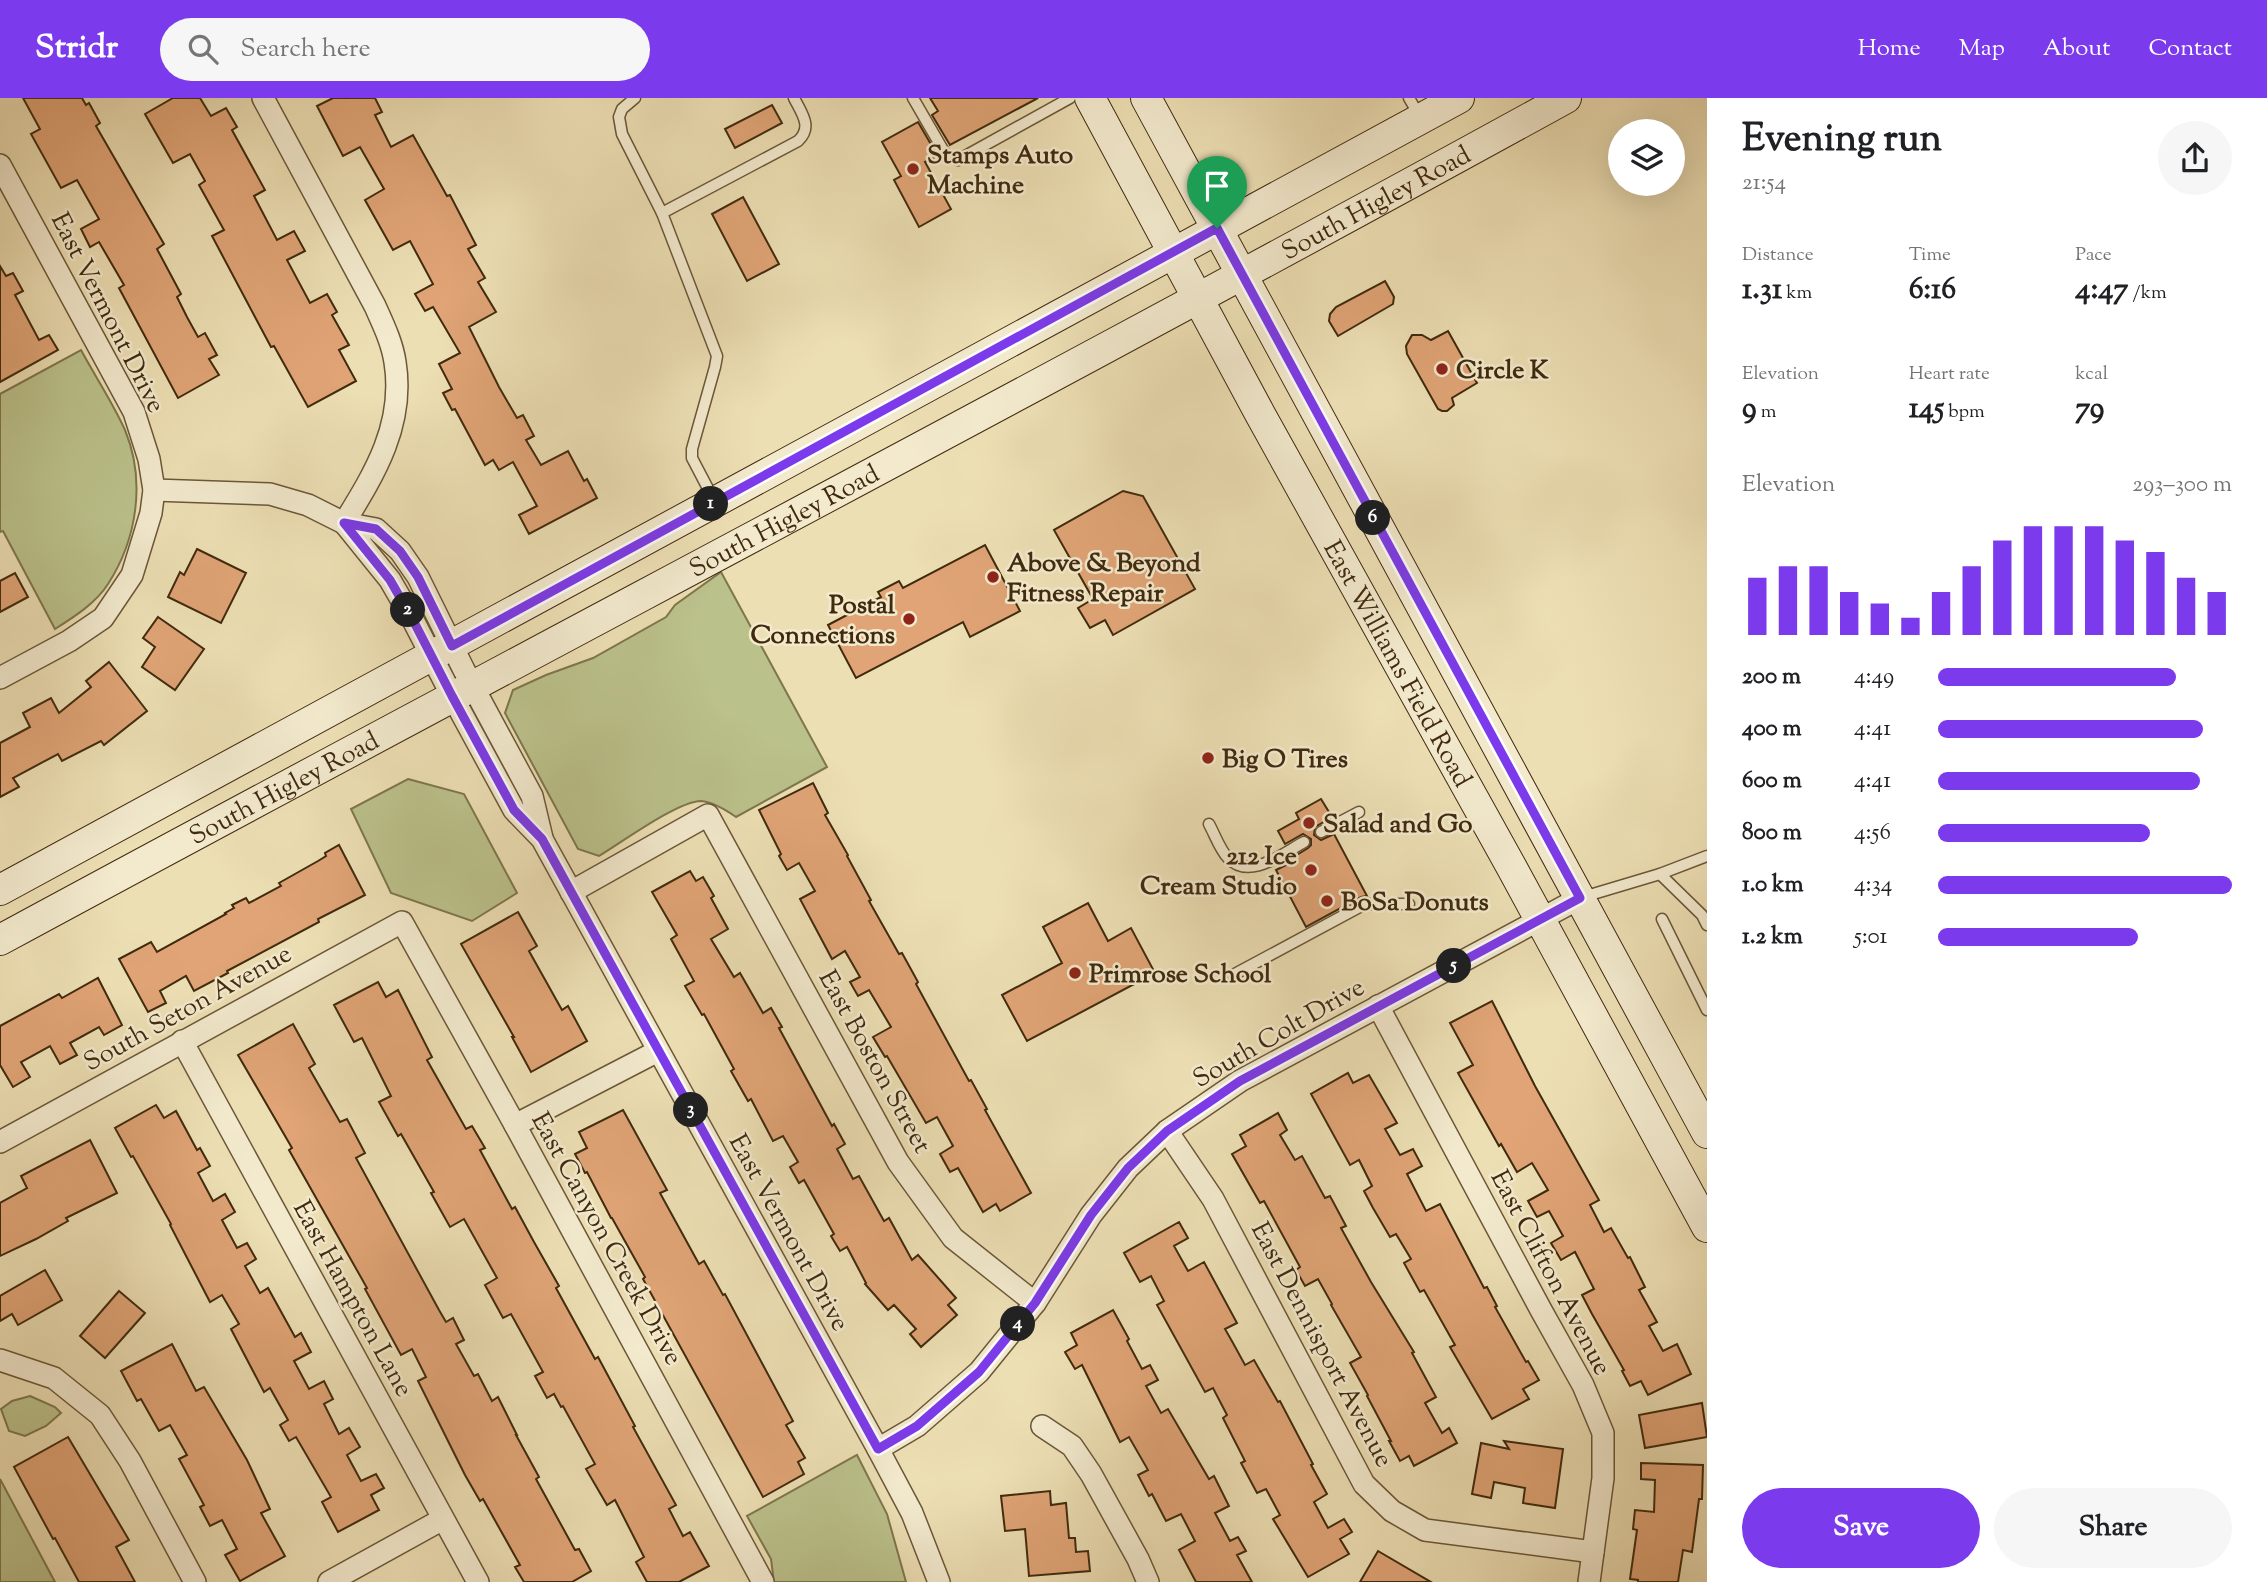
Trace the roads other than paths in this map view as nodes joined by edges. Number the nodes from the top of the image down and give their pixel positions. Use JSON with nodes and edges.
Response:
{"nodes":[{"id":1,"x":264,"y":98,"type":"edge"},
{"id":2,"x":635,"y":98,"type":"edge"},
{"id":3,"x":794,"y":98,"type":"edge"},
{"id":4,"x":913,"y":98,"type":"edge"},
{"id":5,"x":1070,"y":98,"type":"edge"},
{"id":6,"x":1090,"y":98,"type":"edge"},
{"id":7,"x":1146,"y":98,"type":"edge"},
{"id":8,"x":1459,"y":98,"type":"edge"},
{"id":9,"x":1566,"y":98,"type":"edge"},
{"id":10,"x":1415,"y":108,"type":"edge"},
{"id":11,"x":0,"y":165,"type":"edge"},
{"id":12,"x":662,"y":213,"type":"junction"},
{"id":13,"x":1217,"y":228,"type":"junction"},
{"id":14,"x":1172,"y":253,"type":"junction"},
{"id":15,"x":1240,"y":274,"type":"junction"},
{"id":16,"x":1197,"y":298,"type":"junction"},
{"id":17,"x":154,"y":490,"type":"junction"},
{"id":18,"x":715,"y":502,"type":"junction"},
{"id":19,"x":344,"y":523,"type":"junction"},
{"id":20,"x":745,"y":540,"type":"junction"},
{"id":21,"x":442,"y":651,"type":"junction"},
{"id":22,"x":0,"y":678,"type":"edge"},
{"id":23,"x":462,"y":691,"type":"junction"},
{"id":24,"x":1359,"y":812,"type":"dead end"},
{"id":25,"x":1209,"y":824,"type":"dead end"},
{"id":26,"x":1321,"y":832,"type":"dead end"},
{"id":27,"x":1304,"y":842,"type":"dead end"},
{"id":28,"x":1707,"y":856,"type":"edge"},
{"id":29,"x":1660,"y":874,"type":"junction"},
{"id":30,"x":0,"y":890,"type":"edge"},
{"id":31,"x":571,"y":892,"type":"junction"},
{"id":32,"x":1580,"y":898,"type":"junction"},
{"id":33,"x":1409,"y":904,"type":"dead end"},
{"id":34,"x":1662,"y":919,"type":"dead end"},
{"id":35,"x":1540,"y":920,"type":"junction"},
{"id":36,"x":402,"y":922,"type":"joint"},
{"id":37,"x":1707,"y":925,"type":"edge"},
{"id":38,"x":0,"y":940,"type":"edge"},
{"id":39,"x":1233,"y":975,"type":"dead end"},
{"id":40,"x":1378,"y":1006,"type":"junction"},
{"id":41,"x":1707,"y":1010,"type":"edge"},
{"id":42,"x":182,"y":1041,"type":"junction"},
{"id":43,"x":658,"y":1051,"type":"junction"},
{"id":44,"x":515,"y":1125,"type":"junction"},
{"id":45,"x":1167,"y":1131,"type":"junction"},
{"id":46,"x":1707,"y":1132,"type":"edge"},
{"id":47,"x":0,"y":1142,"type":"edge"},
{"id":48,"x":1707,"y":1227,"type":"edge"},
{"id":49,"x":1035,"y":1303,"type":"junction"},
{"id":50,"x":0,"y":1360,"type":"edge"},
{"id":51,"x":1042,"y":1426,"type":"dead end"},
{"id":52,"x":878,"y":1449,"type":"junction"},
{"id":53,"x":443,"y":1519,"type":"junction"},
{"id":54,"x":1593,"y":1552,"type":"junction"},
{"id":55,"x":195,"y":1582,"type":"edge"},
{"id":56,"x":329,"y":1582,"type":"edge"},
{"id":57,"x":478,"y":1582,"type":"edge"},
{"id":58,"x":763,"y":1582,"type":"edge"},
{"id":59,"x":939,"y":1582,"type":"edge"},
{"id":60,"x":1148,"y":1582,"type":"edge"},
{"id":61,"x":1588,"y":1582,"type":"edge"}],
"edges":[{"from":1,"to":19,"type":"street"},
{"from":2,"to":12,"type":"lane"},
{"from":3,"to":12,"type":"lane"},
{"from":4,"to":5,"type":"lane"},
{"from":6,"to":14,"type":"main road","name":"East Williams Field Road"},
{"from":7,"to":13,"type":"main road","name":"East Williams Field Road"},
{"from":8,"to":10,"type":"main road","name":"South Higley Road"},
{"from":9,"to":15,"type":"main road","name":"South Higley Road"},
{"from":10,"to":13,"type":"main road","name":"South Higley Road"},
{"from":11,"to":17,"type":"street","name":"East Vermont Drive"},
{"from":12,"to":18,"type":"lane"},
{"from":13,"to":14,"type":"main road","name":"South Higley Road"},
{"from":13,"to":15,"type":"main road","name":"East Williams Field Road"},
{"from":14,"to":16,"type":"main road","name":"East Williams Field Road"},
{"from":14,"to":18,"type":"main road","name":"South Higley Road"},
{"from":15,"to":16,"type":"main road","name":"South Higley Road"},
{"from":15,"to":32,"type":"main road","name":"East Williams Field Road"},
{"from":16,"to":20,"type":"main road","name":"South Higley Road"},
{"from":16,"to":35,"type":"main road","name":"East Williams Field Road"},
{"from":17,"to":19,"type":"street","name":"East Vermont Drive"},
{"from":17,"to":22,"type":"street","name":"East Vermont Drive"},
{"from":18,"to":20,"type":"main road"},
{"from":18,"to":21,"type":"main road","name":"South Higley Road"},
{"from":19,"to":21,"type":"street","name":"East Vermont Drive"},
{"from":20,"to":23,"type":"main road","name":"South Higley Road"},
{"from":21,"to":23,"type":"street","name":"East Vermont Drive"},
{"from":21,"to":30,"type":"main road","name":"South Higley Road"},
{"from":23,"to":31,"type":"street","name":"East Vermont Drive"},
{"from":23,"to":38,"type":"main road","name":"South Higley Road"},
{"from":24,"to":26,"type":"lane"},
{"from":25,"to":27,"type":"lane"},
{"from":28,"to":29,"type":"lane"},
{"from":29,"to":32,"type":"lane"},
{"from":29,"to":37,"type":"lane"},
{"from":31,"to":43,"type":"street","name":"East Vermont Drive"},
{"from":31,"to":49,"type":"street","name":"East Boston Street"},
{"from":32,"to":35,"type":"street","name":"South Colt Drive"},
{"from":32,"to":46,"type":"main road","name":"East Williams Field Road"},
{"from":33,"to":39,"type":"lane"},
{"from":34,"to":41,"type":"lane"},
{"from":35,"to":40,"type":"street","name":"South Colt Drive"},
{"from":35,"to":48,"type":"main road","name":"East Williams Field Road"},
{"from":36,"to":42,"type":"street","name":"South Seton Avenue"},
{"from":36,"to":44,"type":"street","name":"East Canyon Creek Drive"},
{"from":40,"to":45,"type":"street","name":"South Colt Drive"},
{"from":40,"to":54,"type":"street","name":"East Clifton Avenue"},
{"from":42,"to":47,"type":"street","name":"South Seton Avenue"},
{"from":42,"to":53,"type":"street","name":"East Hampton Lane"},
{"from":43,"to":44,"type":"street"},
{"from":43,"to":52,"type":"street","name":"East Vermont Drive"},
{"from":44,"to":58,"type":"street","name":"East Canyon Creek Drive"},
{"from":45,"to":49,"type":"street","name":"South Colt Drive"},
{"from":45,"to":54,"type":"street","name":"East Dennisport Avenue"},
{"from":49,"to":52,"type":"street","name":"South Colt Drive"},
{"from":50,"to":55,"type":"street"},
{"from":51,"to":60,"type":"street"},
{"from":52,"to":59,"type":"street","name":"East Vermont Drive"},
{"from":53,"to":56,"type":"street"},
{"from":53,"to":57,"type":"street","name":"East Hampton Lane"},
{"from":54,"to":61,"type":"street","name":"East Clifton Avenue"}]}
